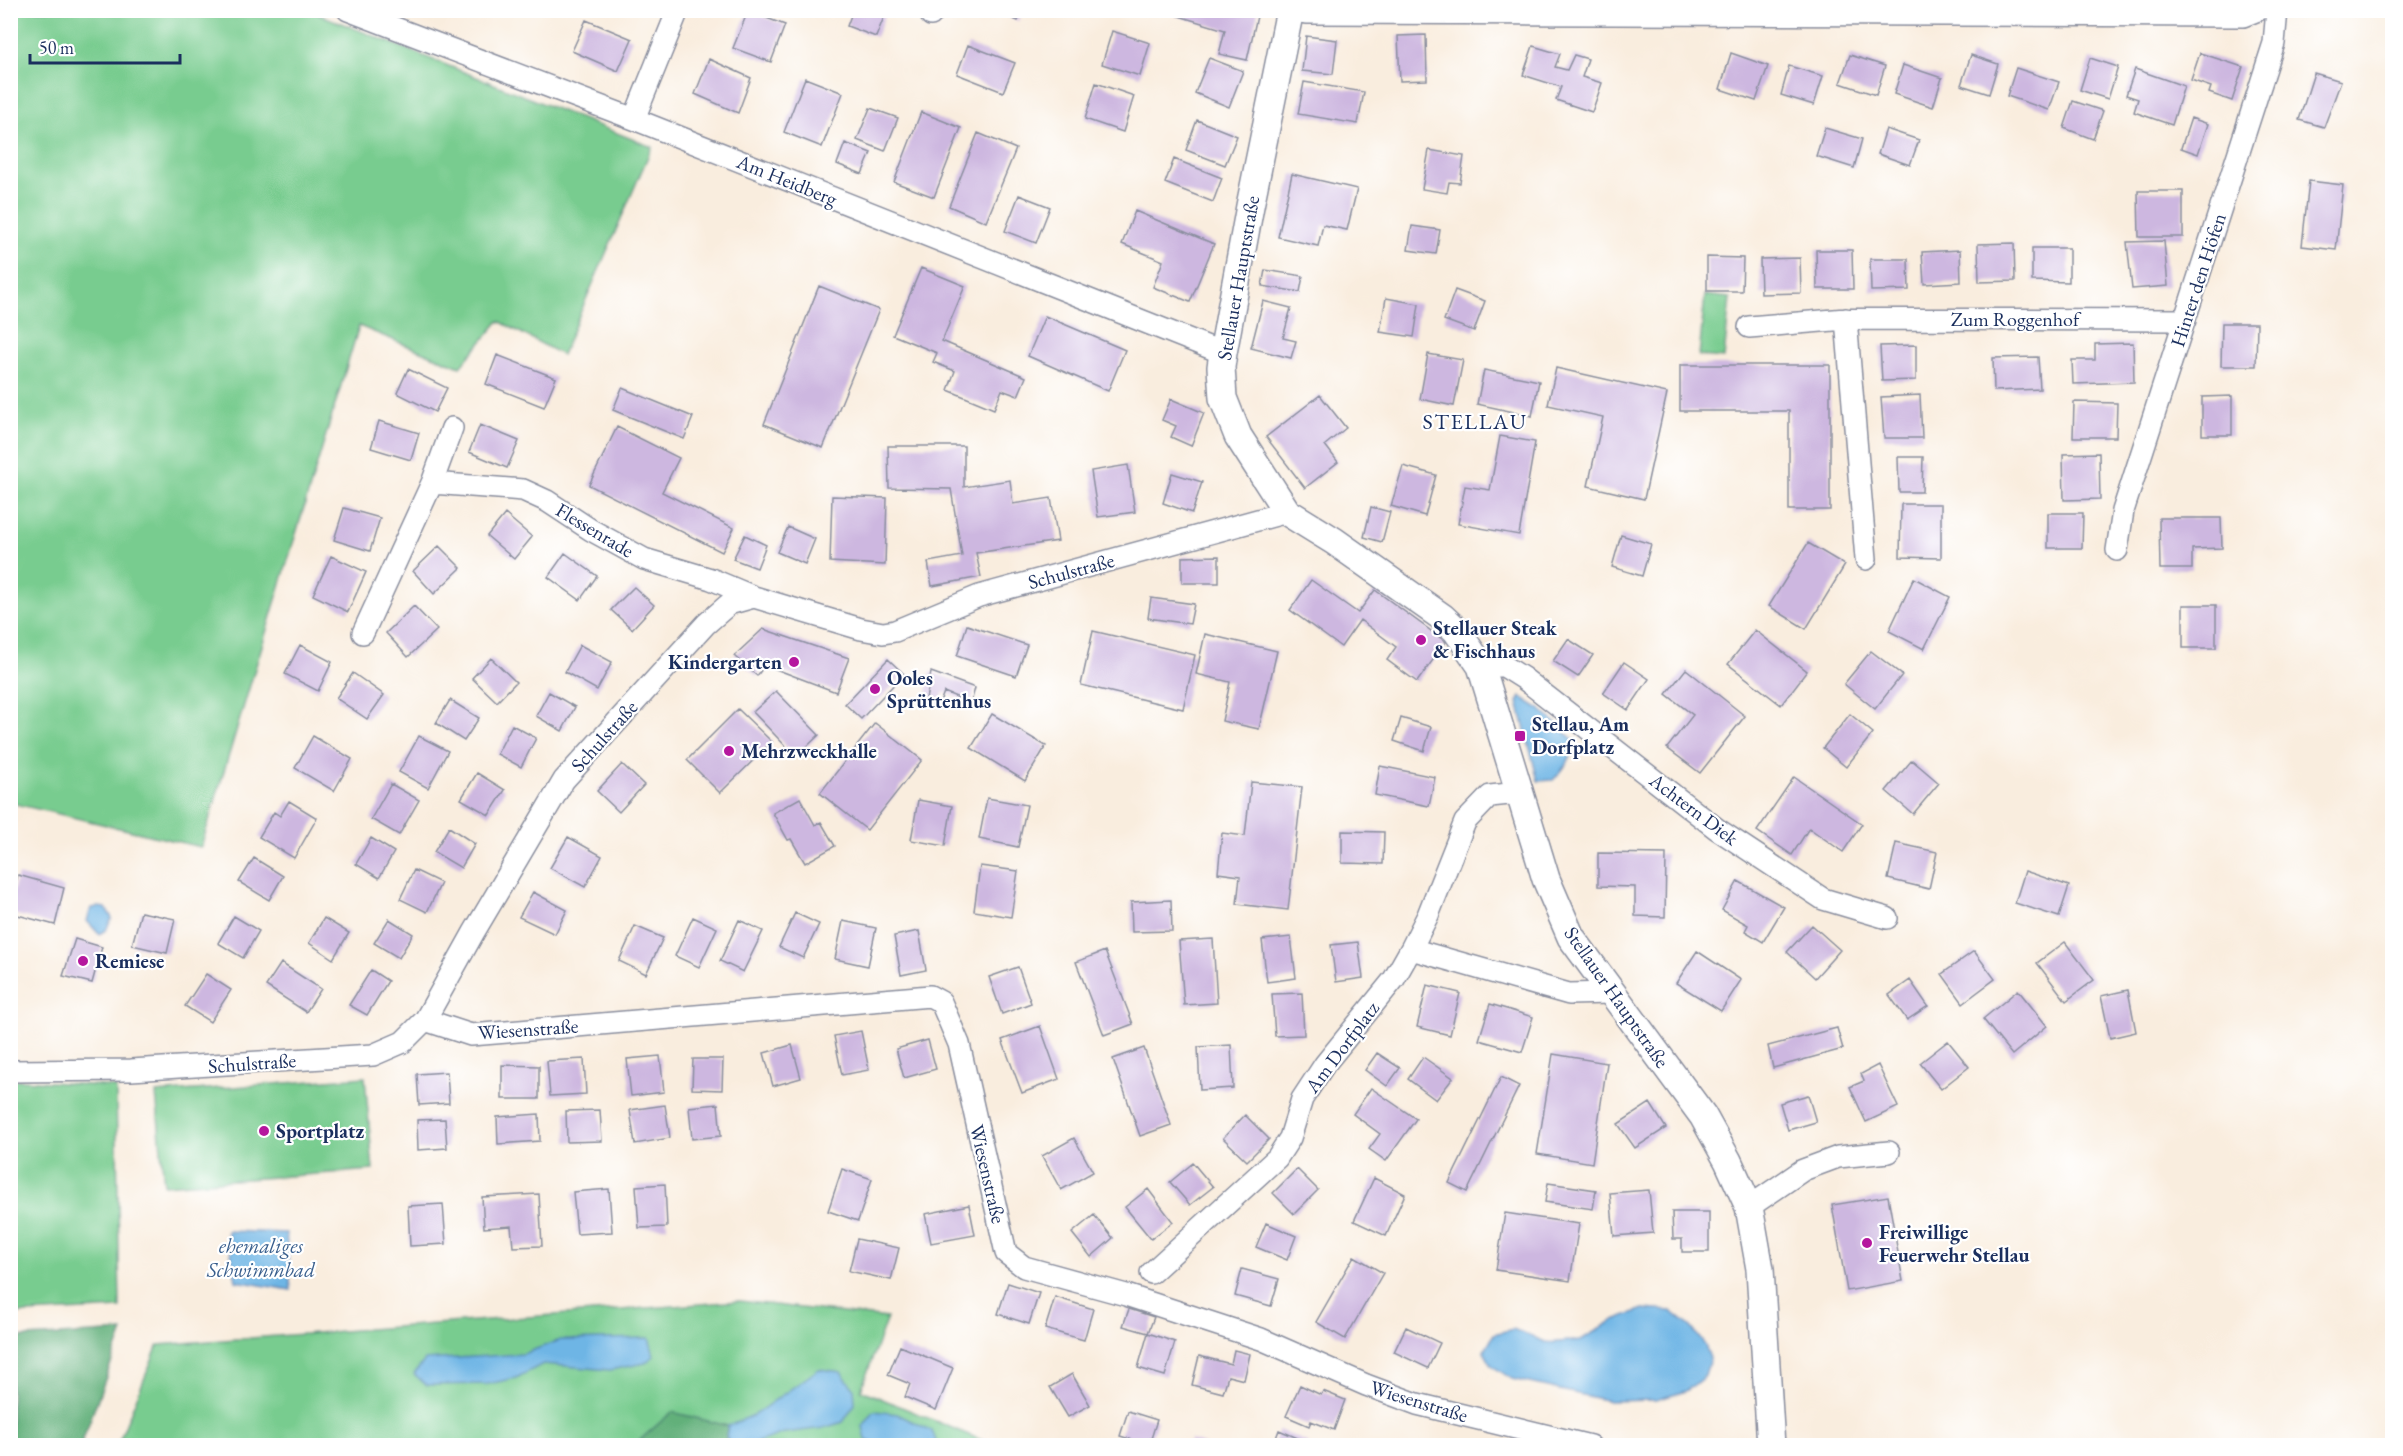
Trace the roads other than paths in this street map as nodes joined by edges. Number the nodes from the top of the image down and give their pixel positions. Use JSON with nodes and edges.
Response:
{"nodes":[{"id":1,"x":348,"y":10,"type":"edge"},
{"id":2,"x":678,"y":10,"type":"edge"},
{"id":3,"x":1290,"y":10,"type":"edge"},
{"id":4,"x":2258,"y":10,"type":"edge"},
{"id":5,"x":2277,"y":10,"type":"edge"},
{"id":6,"x":634,"y":119,"type":"junction"},
{"id":7,"x":1846,"y":319,"type":"junction"},
{"id":8,"x":2185,"y":320,"type":"junction"},
{"id":9,"x":1749,"y":327,"type":"dead end"},
{"id":10,"x":1223,"y":353,"type":"junction"},
{"id":11,"x":452,"y":428,"type":"dead end"},
{"id":12,"x":432,"y":483,"type":"junction"},
{"id":13,"x":1287,"y":512,"type":"junction"},
{"id":14,"x":2117,"y":550,"type":"dead end"},
{"id":15,"x":1866,"y":559,"type":"dead end"},
{"id":16,"x":754,"y":597,"type":"junction"},
{"id":17,"x":363,"y":633,"type":"dead end"},
{"id":18,"x":1481,"y":666,"type":"junction"},
{"id":19,"x":1519,"y":792,"type":"junction"},
{"id":20,"x":1887,"y":918,"type":"dead end"},
{"id":21,"x":1411,"y":949,"type":"junction"},
{"id":22,"x":1611,"y":993,"type":"junction"},
{"id":23,"x":425,"y":1020,"type":"junction"},
{"id":24,"x":10,"y":1071,"type":"edge"},
{"id":25,"x":1889,"y":1152,"type":"dead end"},
{"id":26,"x":1749,"y":1208,"type":"junction"},
{"id":27,"x":1151,"y":1273,"type":"dead end"},
{"id":28,"x":1590,"y":1446,"type":"edge"},
{"id":29,"x":1772,"y":1446,"type":"edge"}],
"edges":[{"from":1,"to":6,"type":"street","name":"Am Heidberg"},
{"from":2,"to":6,"type":"street"},
{"from":3,"to":4,"type":"street"},
{"from":3,"to":10,"type":"street","name":"Stellauer Hauptstraße"},
{"from":5,"to":8,"type":"street","name":"Hinter den Höfen"},
{"from":6,"to":10,"type":"street","name":"Am Heidberg"},
{"from":7,"to":8,"type":"street","name":"Zum Roggenhof"},
{"from":7,"to":9,"type":"street","name":"Zum Roggenhof"},
{"from":7,"to":15,"type":"street"},
{"from":8,"to":14,"type":"street","name":"Hinter den Höfen"},
{"from":10,"to":13,"type":"street","name":"Stellauer Hauptstraße"},
{"from":11,"to":12,"type":"street"},
{"from":12,"to":16,"type":"street","name":"Flessenrade"},
{"from":12,"to":17,"type":"street"},
{"from":13,"to":16,"type":"street","name":"Schulstraße"},
{"from":13,"to":18,"type":"street","name":"Stellauer Hauptstraße"},
{"from":16,"to":23,"type":"street","name":"Schulstraße"},
{"from":18,"to":19,"type":"street","name":"Stellauer Hauptstraße"},
{"from":18,"to":20,"type":"street","name":"Achtern Diek"},
{"from":19,"to":21,"type":"street","name":"Am Dorfplatz"},
{"from":19,"to":22,"type":"street","name":"Stellauer Hauptstraße"},
{"from":21,"to":22,"type":"street"},
{"from":21,"to":27,"type":"street","name":"Am Dorfplatz"},
{"from":22,"to":26,"type":"street","name":"Stellauer Hauptstraße"},
{"from":23,"to":24,"type":"street","name":"Schulstraße"},
{"from":23,"to":28,"type":"street","name":"Wiesenstraße"},
{"from":25,"to":26,"type":"street"},
{"from":26,"to":29,"type":"street","name":"Stellauer Hauptstraße"}]}
